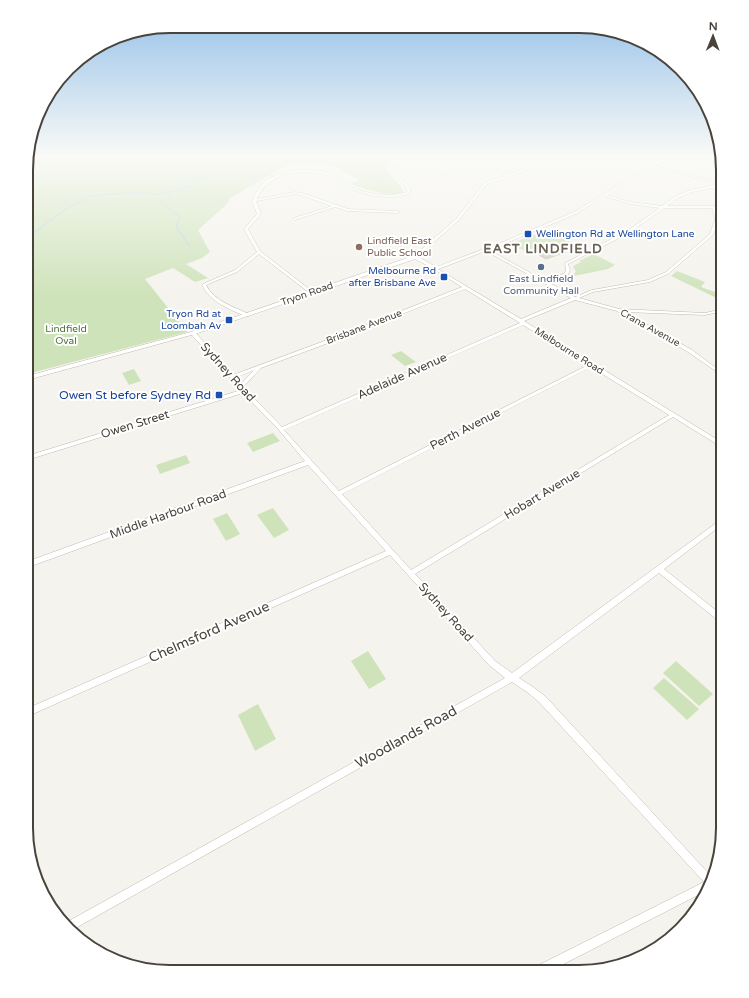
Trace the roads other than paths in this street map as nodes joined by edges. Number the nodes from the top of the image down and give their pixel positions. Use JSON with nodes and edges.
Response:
{"nodes":[{"id":1,"x":255,"y":203,"type":"edge"},
{"id":2,"x":324,"y":203,"type":"edge"},
{"id":3,"x":471,"y":203,"type":"edge"},
{"id":4,"x":590,"y":203,"type":"edge"},
{"id":5,"x":629,"y":203,"type":"edge"},
{"id":6,"x":669,"y":203,"type":"edge"},
{"id":7,"x":334,"y":206,"type":"junction"},
{"id":8,"x":663,"y":207,"type":"junction"},
{"id":9,"x":714,"y":208,"type":"joint"},
{"id":10,"x":398,"y":212,"type":"dead end"},
{"id":11,"x":716,"y":215,"type":"edge"},
{"id":12,"x":295,"y":219,"type":"dead end"},
{"id":13,"x":716,"y":222,"type":"edge"},
{"id":14,"x":486,"y":250,"type":"junction"},
{"id":15,"x":259,"y":252,"type":"junction"},
{"id":16,"x":415,"y":257,"type":"junction"},
{"id":17,"x":436,"y":269,"type":"junction"},
{"id":18,"x":545,"y":282,"type":"junction"},
{"id":19,"x":466,"y":288,"type":"junction"},
{"id":20,"x":312,"y":293,"type":"junction"},
{"id":21,"x":574,"y":298,"type":"junction"},
{"id":22,"x":619,"y":310,"type":"junction"},
{"id":23,"x":716,"y":312,"type":"edge"},
{"id":24,"x":247,"y":315,"type":"junction"},
{"id":25,"x":522,"y":322,"type":"junction"},
{"id":26,"x":193,"y":333,"type":"junction"},
{"id":27,"x":591,"y":365,"type":"junction"},
{"id":28,"x":262,"y":366,"type":"junction"},
{"id":29,"x":716,"y":370,"type":"edge"},
{"id":30,"x":33,"y":376,"type":"edge"},
{"id":31,"x":232,"y":377,"type":"junction"},
{"id":32,"x":242,"y":389,"type":"junction"},
{"id":33,"x":673,"y":415,"type":"junction"},
{"id":34,"x":281,"y":429,"type":"junction"},
{"id":35,"x":716,"y":442,"type":"edge"},
{"id":36,"x":33,"y":456,"type":"edge"},
{"id":37,"x":309,"y":462,"type":"junction"},
{"id":38,"x":339,"y":493,"type":"junction"},
{"id":39,"x":716,"y":525,"type":"edge"},
{"id":40,"x":391,"y":552,"type":"junction"},
{"id":41,"x":33,"y":562,"type":"edge"},
{"id":42,"x":659,"y":569,"type":"junction"},
{"id":43,"x":411,"y":573,"type":"junction"},
{"id":44,"x":716,"y":614,"type":"edge"},
{"id":45,"x":512,"y":678,"type":"junction"},
{"id":46,"x":33,"y":710,"type":"edge"},
{"id":47,"x":706,"y":878,"type":"edge"},
{"id":48,"x":703,"y":888,"type":"edge"},
{"id":49,"x":73,"y":924,"type":"edge"},
{"id":50,"x":551,"y":965,"type":"edge"}],
"edges":[{"from":1,"to":15,"type":"street"},
{"from":2,"to":7,"type":"street"},
{"from":3,"to":16,"type":"street","name":"Tryon Road"},
{"from":4,"to":14,"type":"street"},
{"from":5,"to":8,"type":"street"},
{"from":6,"to":8,"type":"street"},
{"from":7,"to":10,"type":"street"},
{"from":7,"to":12,"type":"street"},
{"from":8,"to":9,"type":"street"},
{"from":8,"to":18,"type":"street"},
{"from":9,"to":11,"type":"street","name":"Adelaide Avenue"},
{"from":13,"to":21,"type":"street","name":"Adelaide Avenue"},
{"from":14,"to":17,"type":"street"},
{"from":14,"to":18,"type":"street","name":"Crana Avenue"},
{"from":15,"to":20,"type":"street"},
{"from":15,"to":24,"type":"street"},
{"from":16,"to":17,"type":"street","name":"Melbourne Road"},
{"from":16,"to":20,"type":"street","name":"Tryon Road"},
{"from":17,"to":19,"type":"street","name":"Melbourne Road"},
{"from":18,"to":21,"type":"street","name":"Crana Avenue"},
{"from":19,"to":25,"type":"street","name":"Melbourne Road"},
{"from":19,"to":28,"type":"street","name":"Brisbane Avenue"},
{"from":20,"to":24,"type":"street","name":"Tryon Road"},
{"from":21,"to":22,"type":"street","name":"Crana Avenue"},
{"from":21,"to":25,"type":"street","name":"Adelaide Avenue"},
{"from":22,"to":23,"type":"street"},
{"from":22,"to":29,"type":"street","name":"Crana Avenue"},
{"from":24,"to":26,"type":"street","name":"Tryon Road"},
{"from":25,"to":27,"type":"street","name":"Melbourne Road"},
{"from":25,"to":34,"type":"street","name":"Adelaide Avenue"},
{"from":26,"to":30,"type":"street","name":"Tryon Road"},
{"from":26,"to":31,"type":"street","name":"Sydney Road"},
{"from":27,"to":33,"type":"street","name":"Melbourne Road"},
{"from":27,"to":38,"type":"street","name":"Perth Avenue"},
{"from":28,"to":31,"type":"street","name":"Brisbane Avenue"},
{"from":28,"to":32,"type":"street","name":"Brisbane Avenue"},
{"from":31,"to":32,"type":"street","name":"Sydney Road"},
{"from":32,"to":34,"type":"street","name":"Sydney Road"},
{"from":32,"to":36,"type":"street","name":"Owen Street"},
{"from":33,"to":35,"type":"street","name":"Melbourne Road"},
{"from":33,"to":43,"type":"street","name":"Hobart Avenue"},
{"from":34,"to":37,"type":"street","name":"Sydney Road"},
{"from":37,"to":38,"type":"street","name":"Sydney Road"},
{"from":37,"to":41,"type":"street","name":"Middle Harbour Road"},
{"from":38,"to":40,"type":"street","name":"Sydney Road"},
{"from":39,"to":42,"type":"street","name":"Woodlands Road"},
{"from":40,"to":43,"type":"street","name":"Sydney Road"},
{"from":40,"to":46,"type":"street","name":"Chelmsford Avenue"},
{"from":42,"to":44,"type":"street"},
{"from":42,"to":45,"type":"street","name":"Woodlands Road"},
{"from":43,"to":45,"type":"street","name":"Sydney Road"},
{"from":45,"to":47,"type":"street","name":"Sydney Road"},
{"from":45,"to":49,"type":"street","name":"Woodlands Road"},
{"from":48,"to":50,"type":"street"}]}
